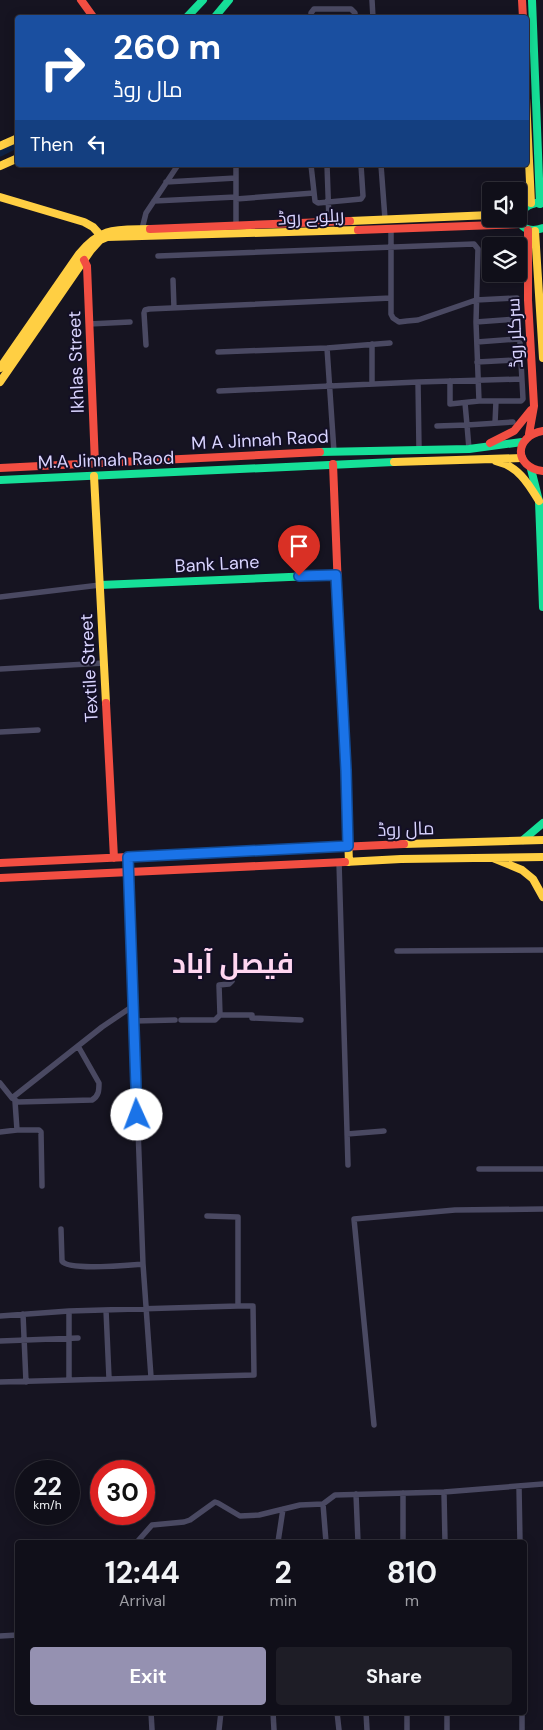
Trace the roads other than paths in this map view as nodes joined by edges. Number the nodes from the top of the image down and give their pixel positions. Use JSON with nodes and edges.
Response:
{"nodes":[{"id":1,"x":81,"y":0,"type":"edge"},
{"id":2,"x":203,"y":0,"type":"edge"},
{"id":3,"x":229,"y":0,"type":"edge"},
{"id":4,"x":372,"y":0,"type":"edge"},
{"id":5,"x":522,"y":0,"type":"edge"},
{"id":6,"x":532,"y":0,"type":"edge"},
{"id":7,"x":92,"y":15,"type":"edge"},
{"id":8,"x":189,"y":15,"type":"edge"},
{"id":9,"x":216,"y":15,"type":"edge"},
{"id":10,"x":311,"y":15,"type":"edge"},
{"id":11,"x":355,"y":15,"type":"edge"},
{"id":12,"x":373,"y":15,"type":"edge"},
{"id":13,"x":523,"y":15,"type":"edge"},
{"id":14,"x":532,"y":64,"type":"edge"},
{"id":15,"x":15,"y":139,"type":"edge"},
{"id":16,"x":0,"y":146,"type":"edge"},
{"id":17,"x":15,"y":159,"type":"edge"},
{"id":18,"x":529,"y":161,"type":"edge"},
{"id":19,"x":0,"y":166,"type":"edge"},
{"id":20,"x":177,"y":167,"type":"edge"},
{"id":21,"x":236,"y":167,"type":"edge"},
{"id":22,"x":311,"y":167,"type":"edge"},
{"id":23,"x":327,"y":167,"type":"edge"},
{"id":24,"x":362,"y":167,"type":"edge"},
{"id":25,"x":382,"y":167,"type":"edge"},
{"id":26,"x":236,"y":178,"type":"junction"},
{"id":27,"x":166,"y":182,"type":"junction"},
{"id":28,"x":314,"y":193,"type":"junction"},
{"id":29,"x":0,"y":197,"type":"edge"},
{"id":30,"x":236,"y":198,"type":"junction"},
{"id":31,"x":154,"y":201,"type":"junction"},
{"id":32,"x":328,"y":202,"type":"junction"},
{"id":33,"x":531,"y":203,"type":"junction"},
{"id":34,"x":542,"y":204,"type":"edge"},
{"id":35,"x":527,"y":205,"type":"edge"},
{"id":36,"x":482,"y":215,"type":"edge"},
{"id":37,"x":385,"y":218,"type":"junction"},
{"id":38,"x":329,"y":221,"type":"junction"},
{"id":39,"x":236,"y":225,"type":"junction"},
{"id":40,"x":482,"y":225,"type":"edge"},
{"id":41,"x":525,"y":227,"type":"edge"},
{"id":42,"x":391,"y":228,"type":"junction"},
{"id":43,"x":543,"y":228,"type":"edge"},
{"id":44,"x":142,"y":229,"type":"junction"},
{"id":45,"x":531,"y":231,"type":"junction"},
{"id":46,"x":101,"y":236,"type":"junction"},
{"id":47,"x":543,"y":237,"type":"edge"},
{"id":48,"x":390,"y":247,"type":"junction"},
{"id":49,"x":536,"y":250,"type":"junction"},
{"id":50,"x":158,"y":256,"type":"dead end"},
{"id":51,"x":84,"y":260,"type":"junction"},
{"id":52,"x":173,"y":280,"type":"dead end"},
{"id":53,"x":391,"y":298,"type":"junction"},
{"id":54,"x":517,"y":298,"type":"dead end"},
{"id":55,"x":476,"y":300,"type":"junction"},
{"id":56,"x":174,"y":308,"type":"junction"},
{"id":57,"x":518,"y":320,"type":"dead end"},
{"id":58,"x":130,"y":322,"type":"dead end"},
{"id":59,"x":476,"y":322,"type":"junction"},
{"id":60,"x":89,"y":324,"type":"junction"},
{"id":61,"x":390,"y":342,"type":"dead end"},
{"id":62,"x":477,"y":342,"type":"junction"},
{"id":63,"x":372,"y":344,"type":"junction"},
{"id":64,"x":146,"y":345,"type":"dead end"},
{"id":65,"x":327,"y":348,"type":"junction"},
{"id":66,"x":218,"y":352,"type":"dead end"},
{"id":67,"x":543,"y":353,"type":"edge"},
{"id":68,"x":543,"y":358,"type":"edge"},
{"id":69,"x":516,"y":360,"type":"dead end"},
{"id":70,"x":477,"y":362,"type":"junction"},
{"id":71,"x":0,"y":368,"type":"edge"},
{"id":72,"x":521,"y":379,"type":"junction"},
{"id":73,"x":478,"y":380,"type":"junction"},
{"id":74,"x":450,"y":381,"type":"junction"},
{"id":75,"x":0,"y":382,"type":"edge"},
{"id":76,"x":418,"y":382,"type":"junction"},
{"id":77,"x":372,"y":384,"type":"junction"},
{"id":78,"x":329,"y":387,"type":"junction"},
{"id":79,"x":219,"y":391,"type":"dead end"},
{"id":80,"x":479,"y":401,"type":"junction"},
{"id":81,"x":496,"y":401,"type":"junction"},
{"id":82,"x":465,"y":402,"type":"junction"},
{"id":83,"x":534,"y":406,"type":"junction"},
{"id":84,"x":512,"y":422,"type":"dead end"},
{"id":85,"x":495,"y":423,"type":"junction"},
{"id":86,"x":467,"y":425,"type":"junction"},
{"id":87,"x":437,"y":426,"type":"dead end"},
{"id":88,"x":543,"y":431,"type":"edge"},
{"id":89,"x":529,"y":434,"type":"junction"},
{"id":90,"x":522,"y":442,"type":"junction"},
{"id":91,"x":479,"y":447,"type":"junction"},
{"id":92,"x":469,"y":448,"type":"junction"},
{"id":93,"x":420,"y":449,"type":"junction"},
{"id":94,"x":334,"y":452,"type":"junction"},
{"id":95,"x":522,"y":458,"type":"junction"},
{"id":96,"x":480,"y":459,"type":"junction"},
{"id":97,"x":95,"y":464,"type":"junction"},
{"id":98,"x":333,"y":464,"type":"junction"},
{"id":99,"x":0,"y":468,"type":"edge"},
{"id":100,"x":531,"y":469,"type":"junction"},
{"id":101,"x":543,"y":471,"type":"edge"},
{"id":102,"x":94,"y":476,"type":"junction"},
{"id":103,"x":0,"y":480,"type":"edge"},
{"id":104,"x":539,"y":501,"type":"junction"},
{"id":105,"x":541,"y":527,"type":"edge"},
{"id":106,"x":336,"y":575,"type":"junction"},
{"id":107,"x":100,"y":585,"type":"junction"},
{"id":108,"x":0,"y":597,"type":"edge"},
{"id":109,"x":543,"y":607,"type":"edge"},
{"id":110,"x":104,"y":663,"type":"junction"},
{"id":111,"x":0,"y":669,"type":"edge"},
{"id":112,"x":38,"y":730,"type":"dead end"},
{"id":113,"x":0,"y":732,"type":"edge"},
{"id":114,"x":543,"y":823,"type":"edge"},
{"id":115,"x":523,"y":840,"type":"junction"},
{"id":116,"x":543,"y":840,"type":"edge"},
{"id":117,"x":348,"y":846,"type":"junction"},
{"id":118,"x":128,"y":857,"type":"junction"},
{"id":119,"x":543,"y":857,"type":"edge"},
{"id":120,"x":114,"y":858,"type":"junction"},
{"id":121,"x":493,"y":858,"type":"junction"},
{"id":122,"x":339,"y":862,"type":"junction"},
{"id":123,"x":349,"y":862,"type":"junction"},
{"id":124,"x":0,"y":863,"type":"edge"},
{"id":125,"x":129,"y":871,"type":"junction"},
{"id":126,"x":0,"y":878,"type":"edge"},
{"id":127,"x":543,"y":897,"type":"edge"},
{"id":128,"x":543,"y":950,"type":"edge"},
{"id":129,"x":397,"y":951,"type":"dead end"},
{"id":130,"x":232,"y":981,"type":"dead end"},
{"id":131,"x":133,"y":1006,"type":"junction"},
{"id":132,"x":220,"y":1015,"type":"junction"},
{"id":133,"x":301,"y":1020,"type":"dead end"},
{"id":134,"x":134,"y":1021,"type":"junction"},
{"id":135,"x":78,"y":1046,"type":"junction"},
{"id":136,"x":0,"y":1083,"type":"edge"},
{"id":137,"x":14,"y":1100,"type":"junction"},
{"id":138,"x":17,"y":1130,"type":"junction"},
{"id":139,"x":384,"y":1131,"type":"dead end"},
{"id":140,"x":0,"y":1132,"type":"edge"},
{"id":141,"x":347,"y":1134,"type":"junction"},
{"id":142,"x":348,"y":1165,"type":"dead end"},
{"id":143,"x":479,"y":1169,"type":"dead end"},
{"id":144,"x":543,"y":1169,"type":"edge"},
{"id":145,"x":42,"y":1186,"type":"dead end"},
{"id":146,"x":543,"y":1209,"type":"edge"},
{"id":147,"x":207,"y":1216,"type":"dead end"},
{"id":148,"x":61,"y":1229,"type":"dead end"},
{"id":149,"x":143,"y":1264,"type":"junction"},
{"id":150,"x":238,"y":1306,"type":"junction"},
{"id":151,"x":148,"y":1309,"type":"junction"},
{"id":152,"x":106,"y":1310,"type":"junction"},
{"id":153,"x":69,"y":1311,"type":"junction"},
{"id":154,"x":23,"y":1314,"type":"junction"},
{"id":155,"x":0,"y":1316,"type":"edge"},
{"id":156,"x":69,"y":1338,"type":"junction"},
{"id":157,"x":78,"y":1338,"type":"dead end"},
{"id":158,"x":25,"y":1340,"type":"junction"},
{"id":159,"x":0,"y":1341,"type":"edge"},
{"id":160,"x":151,"y":1377,"type":"junction"},
{"id":161,"x":109,"y":1378,"type":"junction"},
{"id":162,"x":69,"y":1379,"type":"junction"},
{"id":163,"x":0,"y":1382,"type":"edge"},
{"id":164,"x":26,"y":1382,"type":"junction"},
{"id":165,"x":374,"y":1425,"type":"dead end"},
{"id":166,"x":543,"y":1484,"type":"edge"},
{"id":167,"x":519,"y":1486,"type":"junction"},
{"id":168,"x":444,"y":1492,"type":"junction"},
{"id":169,"x":402,"y":1493,"type":"junction"},
{"id":170,"x":356,"y":1494,"type":"junction"},
{"id":171,"x":323,"y":1504,"type":"junction"},
{"id":172,"x":283,"y":1509,"type":"junction"},
{"id":173,"x":138,"y":1540,"type":"edge"},
{"id":174,"x":278,"y":1540,"type":"edge"},
{"id":175,"x":326,"y":1540,"type":"edge"},
{"id":176,"x":358,"y":1540,"type":"edge"},
{"id":177,"x":404,"y":1540,"type":"edge"},
{"id":178,"x":445,"y":1540,"type":"edge"},
{"id":179,"x":520,"y":1540,"type":"edge"},
{"id":180,"x":15,"y":1635,"type":"edge"},
{"id":181,"x":0,"y":1636,"type":"edge"},
{"id":182,"x":151,"y":1715,"type":"edge"},
{"id":183,"x":221,"y":1715,"type":"edge"},
{"id":184,"x":273,"y":1715,"type":"edge"},
{"id":185,"x":337,"y":1715,"type":"edge"},
{"id":186,"x":366,"y":1715,"type":"edge"},
{"id":187,"x":407,"y":1715,"type":"edge"},
{"id":188,"x":447,"y":1715,"type":"edge"},
{"id":189,"x":522,"y":1715,"type":"edge"},
{"id":190,"x":152,"y":1730,"type":"edge"},
{"id":191,"x":219,"y":1730,"type":"edge"},
{"id":192,"x":274,"y":1730,"type":"edge"},
{"id":193,"x":338,"y":1730,"type":"edge"},
{"id":194,"x":367,"y":1730,"type":"edge"},
{"id":195,"x":407,"y":1730,"type":"edge"},
{"id":196,"x":447,"y":1730,"type":"edge"},
{"id":197,"x":522,"y":1730,"type":"edge"}],
"edges":[{"from":1,"to":7,"type":"main road"},
{"from":2,"to":8,"type":"main road"},
{"from":3,"to":9,"type":"main road"},
{"from":4,"to":12,"type":"street"},
{"from":5,"to":13,"type":"main road"},
{"from":6,"to":14,"type":"main road"},
{"from":10,"to":11,"type":"street"},
{"from":14,"to":34,"type":"main road"},
{"from":15,"to":16,"type":"main road"},
{"from":17,"to":19,"type":"main road"},
{"from":18,"to":33,"type":"main road"},
{"from":20,"to":27,"type":"street"},
{"from":21,"to":26,"type":"street"},
{"from":22,"to":28,"type":"street"},
{"from":23,"to":32,"type":"street"},
{"from":24,"to":32,"type":"street"},
{"from":25,"to":37,"type":"street"},
{"from":26,"to":27,"type":"street"},
{"from":26,"to":30,"type":"street"},
{"from":27,"to":31,"type":"street"},
{"from":28,"to":30,"type":"street"},
{"from":28,"to":32,"type":"street"},
{"from":29,"to":46,"type":"main road"},
{"from":30,"to":31,"type":"street"},
{"from":30,"to":39,"type":"street"},
{"from":31,"to":44,"type":"street"},
{"from":32,"to":38,"type":"street"},
{"from":33,"to":34,"type":"main road"},
{"from":33,"to":35,"type":"main road"},
{"from":36,"to":37,"type":"main road","name":"ریلوے روڈ"},
{"from":37,"to":38,"type":"main road","name":"ریلوے روڈ"},
{"from":38,"to":39,"type":"main road","name":"ریلوے روڈ"},
{"from":39,"to":44,"type":"main road","name":"ریلوے روڈ"},
{"from":40,"to":42,"type":"main road","name":"ریلوے روڈ"},
{"from":41,"to":45,"type":"main road"},
{"from":42,"to":46,"type":"main road","name":"ریلوے روڈ"},
{"from":42,"to":48,"type":"street"},
{"from":43,"to":45,"type":"main road"},
{"from":44,"to":46,"type":"main road","name":"ریلوے روڈ"},
{"from":45,"to":49,"type":"main road","name":"سرکلر روڈ"},
{"from":45,"to":83,"type":"main road","name":"سرکلر روڈ"},
{"from":46,"to":51,"type":"main road"},
{"from":46,"to":71,"type":"main road"},
{"from":47,"to":49,"type":"main road"},
{"from":48,"to":50,"type":"street"},
{"from":48,"to":53,"type":"street"},
{"from":48,"to":55,"type":"street"},
{"from":49,"to":67,"type":"main road","name":"سرکلر روڈ"},
{"from":51,"to":60,"type":"main road","name":"Ikhlas Street"},
{"from":51,"to":75,"type":"main road"},
{"from":52,"to":56,"type":"street"},
{"from":53,"to":55,"type":"street"},
{"from":53,"to":56,"type":"street"},
{"from":54,"to":55,"type":"street"},
{"from":55,"to":59,"type":"street"},
{"from":56,"to":64,"type":"street"},
{"from":57,"to":59,"type":"street"},
{"from":58,"to":60,"type":"street"},
{"from":59,"to":62,"type":"street"},
{"from":60,"to":97,"type":"main road","name":"Ikhlas Street"},
{"from":61,"to":63,"type":"street"},
{"from":62,"to":70,"type":"street"},
{"from":62,"to":72,"type":"street"},
{"from":63,"to":65,"type":"street"},
{"from":63,"to":77,"type":"street"},
{"from":65,"to":66,"type":"street"},
{"from":65,"to":78,"type":"street"},
{"from":67,"to":68,"type":"main road","name":"سرکلر روڈ"},
{"from":69,"to":70,"type":"street"},
{"from":70,"to":73,"type":"street"},
{"from":72,"to":73,"type":"street"},
{"from":72,"to":81,"type":"street"},
{"from":73,"to":74,"type":"street"},
{"from":73,"to":80,"type":"street"},
{"from":74,"to":76,"type":"street"},
{"from":74,"to":82,"type":"street"},
{"from":76,"to":77,"type":"street"},
{"from":76,"to":93,"type":"street"},
{"from":77,"to":78,"type":"street"},
{"from":78,"to":79,"type":"street"},
{"from":78,"to":94,"type":"street"},
{"from":80,"to":81,"type":"street"},
{"from":80,"to":82,"type":"street"},
{"from":81,"to":85,"type":"street"},
{"from":82,"to":86,"type":"street"},
{"from":83,"to":89,"type":"main road","name":"سرکلر روڈ"},
{"from":83,"to":91,"type":"main road"},
{"from":84,"to":85,"type":"street"},
{"from":85,"to":86,"type":"street"},
{"from":86,"to":87,"type":"street"},
{"from":86,"to":92,"type":"street"},
{"from":88,"to":89,"type":"main road"},
{"from":89,"to":90,"type":"main road"},
{"from":90,"to":91,"type":"main road","name":"M A Jinnah Raod"},
{"from":90,"to":95,"type":"main road"},
{"from":91,"to":92,"type":"main road","name":"M A Jinnah Raod"},
{"from":91,"to":96,"type":"main road"},
{"from":92,"to":93,"type":"main road","name":"M A Jinnah Raod"},
{"from":93,"to":94,"type":"main road","name":"M A Jinnah Raod"},
{"from":94,"to":97,"type":"main road","name":"M A Jinnah Raod"},
{"from":95,"to":96,"type":"main road","name":"M A Jinnah Raod"},
{"from":95,"to":100,"type":"main road"},
{"from":96,"to":98,"type":"main road","name":"M A Jinnah Raod"},
{"from":96,"to":104,"type":"main road"},
{"from":97,"to":99,"type":"main road","name":"M A Jinnah Raod"},
{"from":98,"to":102,"type":"main road","name":"M.A Jinnah Raod"},
{"from":98,"to":106,"type":"main road"},
{"from":100,"to":101,"type":"main road"},
{"from":100,"to":104,"type":"main road"},
{"from":102,"to":103,"type":"main road","name":"M.A Jinnah Raod"},
{"from":102,"to":107,"type":"main road","name":"Textile Street"},
{"from":104,"to":105,"type":"main road"},
{"from":105,"to":109,"type":"main road"},
{"from":106,"to":107,"type":"main road","name":"Bank Lane"},
{"from":106,"to":117,"type":"main road"},
{"from":107,"to":108,"type":"street"},
{"from":107,"to":110,"type":"main road","name":"Textile Street"},
{"from":110,"to":111,"type":"street"},
{"from":110,"to":120,"type":"main road","name":"Textile Street"},
{"from":112,"to":113,"type":"street"},
{"from":114,"to":115,"type":"main road"},
{"from":115,"to":116,"type":"main road","name":"مال روڈ"},
{"from":115,"to":117,"type":"main road","name":"مال روڈ"},
{"from":117,"to":118,"type":"main road","name":"مال روڈ"},
{"from":117,"to":123,"type":"main road"},
{"from":118,"to":120,"type":"main road","name":"مال روڈ"},
{"from":118,"to":125,"type":"street"},
{"from":119,"to":121,"type":"main road","name":"مال روڈ"},
{"from":120,"to":124,"type":"main road","name":"مال روڈ"},
{"from":121,"to":123,"type":"main road","name":"مال روڈ"},
{"from":121,"to":127,"type":"main road"},
{"from":122,"to":123,"type":"main road","name":"مال روڈ"},
{"from":122,"to":125,"type":"main road","name":"مال روڈ"},
{"from":122,"to":141,"type":"street"},
{"from":125,"to":126,"type":"main road","name":"مال روڈ"},
{"from":125,"to":131,"type":"street"},
{"from":128,"to":129,"type":"street"},
{"from":130,"to":132,"type":"street"},
{"from":131,"to":134,"type":"street"},
{"from":131,"to":135,"type":"street"},
{"from":132,"to":133,"type":"street"},
{"from":132,"to":134,"type":"street"},
{"from":134,"to":149,"type":"street"},
{"from":135,"to":137,"type":"street"},
{"from":135,"to":137,"type":"street"},
{"from":136,"to":137,"type":"street"},
{"from":137,"to":138,"type":"street"},
{"from":138,"to":140,"type":"street"},
{"from":138,"to":145,"type":"street"},
{"from":139,"to":141,"type":"street"},
{"from":141,"to":142,"type":"street"},
{"from":143,"to":144,"type":"street"},
{"from":146,"to":165,"type":"street"},
{"from":147,"to":150,"type":"street"},
{"from":148,"to":149,"type":"street"},
{"from":149,"to":151,"type":"street"},
{"from":150,"to":151,"type":"street"},
{"from":150,"to":160,"type":"street"},
{"from":151,"to":152,"type":"street"},
{"from":151,"to":160,"type":"street"},
{"from":152,"to":153,"type":"street"},
{"from":152,"to":161,"type":"street"},
{"from":153,"to":154,"type":"street"},
{"from":153,"to":156,"type":"street"},
{"from":154,"to":155,"type":"street"},
{"from":154,"to":158,"type":"street"},
{"from":156,"to":157,"type":"street"},
{"from":156,"to":158,"type":"street"},
{"from":156,"to":162,"type":"street"},
{"from":158,"to":159,"type":"street"},
{"from":158,"to":164,"type":"street"},
{"from":160,"to":161,"type":"street"},
{"from":161,"to":162,"type":"street"},
{"from":162,"to":164,"type":"street"},
{"from":163,"to":164,"type":"street"},
{"from":166,"to":167,"type":"street"},
{"from":167,"to":168,"type":"street"},
{"from":167,"to":179,"type":"street"},
{"from":168,"to":169,"type":"street"},
{"from":168,"to":178,"type":"street"},
{"from":169,"to":170,"type":"street"},
{"from":169,"to":177,"type":"street"},
{"from":170,"to":171,"type":"street"},
{"from":170,"to":176,"type":"street"},
{"from":171,"to":172,"type":"street"},
{"from":171,"to":175,"type":"street"},
{"from":172,"to":173,"type":"street"},
{"from":172,"to":174,"type":"street"},
{"from":180,"to":181,"type":"street"},
{"from":182,"to":190,"type":"street"},
{"from":183,"to":191,"type":"street"},
{"from":184,"to":192,"type":"street"},
{"from":185,"to":193,"type":"street"},
{"from":186,"to":194,"type":"street"},
{"from":187,"to":195,"type":"street"},
{"from":188,"to":196,"type":"street"},
{"from":189,"to":197,"type":"street"}]}
